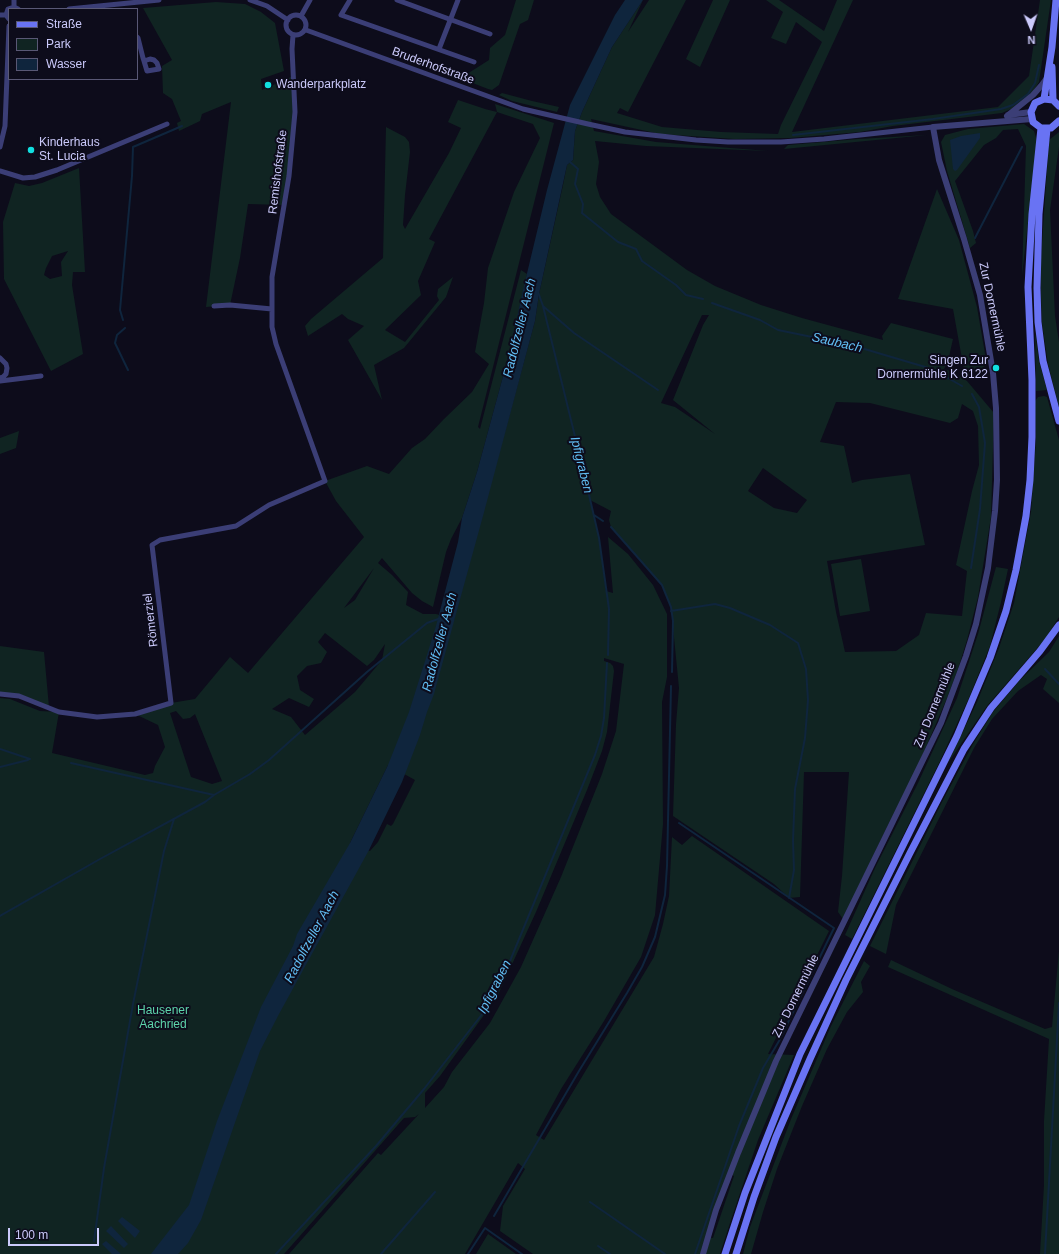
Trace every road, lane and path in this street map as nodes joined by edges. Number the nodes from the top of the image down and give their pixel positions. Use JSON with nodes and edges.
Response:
{"nodes":[{"id":1,"x":14,"y":0,"type":"edge"},
{"id":2,"x":159,"y":0,"type":"edge"},
{"id":3,"x":250,"y":0,"type":"edge"},
{"id":4,"x":310,"y":0,"type":"edge"},
{"id":5,"x":350,"y":0,"type":"edge"},
{"id":6,"x":397,"y":0,"type":"edge"},
{"id":7,"x":458,"y":0,"type":"edge"},
{"id":8,"x":1056,"y":0,"type":"edge"},
{"id":9,"x":116,"y":7,"type":"edge"},
{"id":10,"x":16,"y":8,"type":"edge"},
{"id":11,"x":92,"y":8,"type":"edge"},
{"id":12,"x":0,"y":15,"type":"edge"},
{"id":13,"x":301,"y":16,"type":"junction"},
{"id":14,"x":8,"y":17,"type":"edge"},
{"id":15,"x":288,"y":20,"type":"junction"},
{"id":16,"x":451,"y":20,"type":"junction"},
{"id":17,"x":306,"y":30,"type":"junction"},
{"id":18,"x":490,"y":34,"type":"dead end"},
{"id":19,"x":293,"y":35,"type":"junction"},
{"id":20,"x":8,"y":40,"type":"edge"},
{"id":21,"x":138,"y":40,"type":"edge"},
{"id":22,"x":1052,"y":47,"type":"junction"},
{"id":23,"x":439,"y":49,"type":"junction"},
{"id":24,"x":144,"y":61,"type":"dead end"},
{"id":25,"x":474,"y":62,"type":"dead end"},
{"id":26,"x":1047,"y":77,"type":"junction"},
{"id":27,"x":1044,"y":99,"type":"junction"},
{"id":28,"x":1053,"y":100,"type":"junction"},
{"id":29,"x":1059,"y":106,"type":"edge"},
{"id":30,"x":1007,"y":116,"type":"junction"},
{"id":31,"x":1031,"y":116,"type":"junction"},
{"id":32,"x":1059,"y":121,"type":"edge"},
{"id":33,"x":986,"y":122,"type":"junction"},
{"id":34,"x":167,"y":124,"type":"dead end"},
{"id":35,"x":2,"y":125,"type":"edge"},
{"id":36,"x":933,"y":127,"type":"junction"},
{"id":37,"x":1044,"y":128,"type":"junction"},
{"id":38,"x":0,"y":147,"type":"edge"},
{"id":39,"x":0,"y":171,"type":"edge"},
{"id":40,"x":214,"y":306,"type":"dead end"},
{"id":41,"x":272,"y":309,"type":"junction"},
{"id":42,"x":0,"y":358,"type":"edge"},
{"id":43,"x":41,"y":376,"type":"dead end"},
{"id":44,"x":0,"y":378,"type":"edge"},
{"id":45,"x":0,"y":381,"type":"edge"},
{"id":46,"x":1059,"y":421,"type":"edge"},
{"id":47,"x":325,"y":481,"type":"joint"},
{"id":48,"x":1059,"y":625,"type":"edge"},
{"id":49,"x":0,"y":694,"type":"edge"},
{"id":50,"x":703,"y":1254,"type":"edge"},
{"id":51,"x":725,"y":1254,"type":"edge"},
{"id":52,"x":736,"y":1254,"type":"edge"}],
"edges":[{"from":1,"to":10,"type":"street"},
{"from":2,"to":9,"type":"street"},
{"from":3,"to":15,"type":"street"},
{"from":4,"to":13,"type":"street"},
{"from":5,"to":23,"type":"street"},
{"from":6,"to":16,"type":"street"},
{"from":7,"to":16,"type":"street"},
{"from":8,"to":22,"type":"main road"},
{"from":9,"to":11,"type":"street"},
{"from":12,"to":14,"type":"street"},
{"from":13,"to":15,"type":"street"},
{"from":13,"to":17,"type":"street"},
{"from":15,"to":19,"type":"street"},
{"from":16,"to":18,"type":"street"},
{"from":16,"to":23,"type":"street"},
{"from":17,"to":19,"type":"street"},
{"from":17,"to":36,"type":"street","name":"Bruderhofstraße"},
{"from":19,"to":41,"type":"street","name":"Remishofstraße"},
{"from":20,"to":35,"type":"street"},
{"from":21,"to":24,"type":"street"},
{"from":22,"to":26,"type":"main road"},
{"from":22,"to":28,"type":"main road"},
{"from":23,"to":25,"type":"street"},
{"from":26,"to":27,"type":"main road"},
{"from":26,"to":30,"type":"street"},
{"from":27,"to":28,"type":"main road"},
{"from":27,"to":31,"type":"main road"},
{"from":28,"to":29,"type":"main road"},
{"from":30,"to":31,"type":"street"},
{"from":30,"to":33,"type":"street"},
{"from":31,"to":33,"type":"street"},
{"from":31,"to":37,"type":"main road"},
{"from":32,"to":37,"type":"main road"},
{"from":33,"to":36,"type":"street"},
{"from":34,"to":39,"type":"street"},
{"from":35,"to":38,"type":"street"},
{"from":36,"to":50,"type":"street","name":"Zur Dornermühle"},
{"from":37,"to":46,"type":"main road"},
{"from":37,"to":51,"type":"main road"},
{"from":40,"to":41,"type":"street"},
{"from":41,"to":47,"type":"street","name":"Remishofstraße"},
{"from":42,"to":44,"type":"street"},
{"from":43,"to":45,"type":"street"},
{"from":47,"to":49,"type":"street","name":"Römerziel"},
{"from":48,"to":52,"type":"main road"}]}
